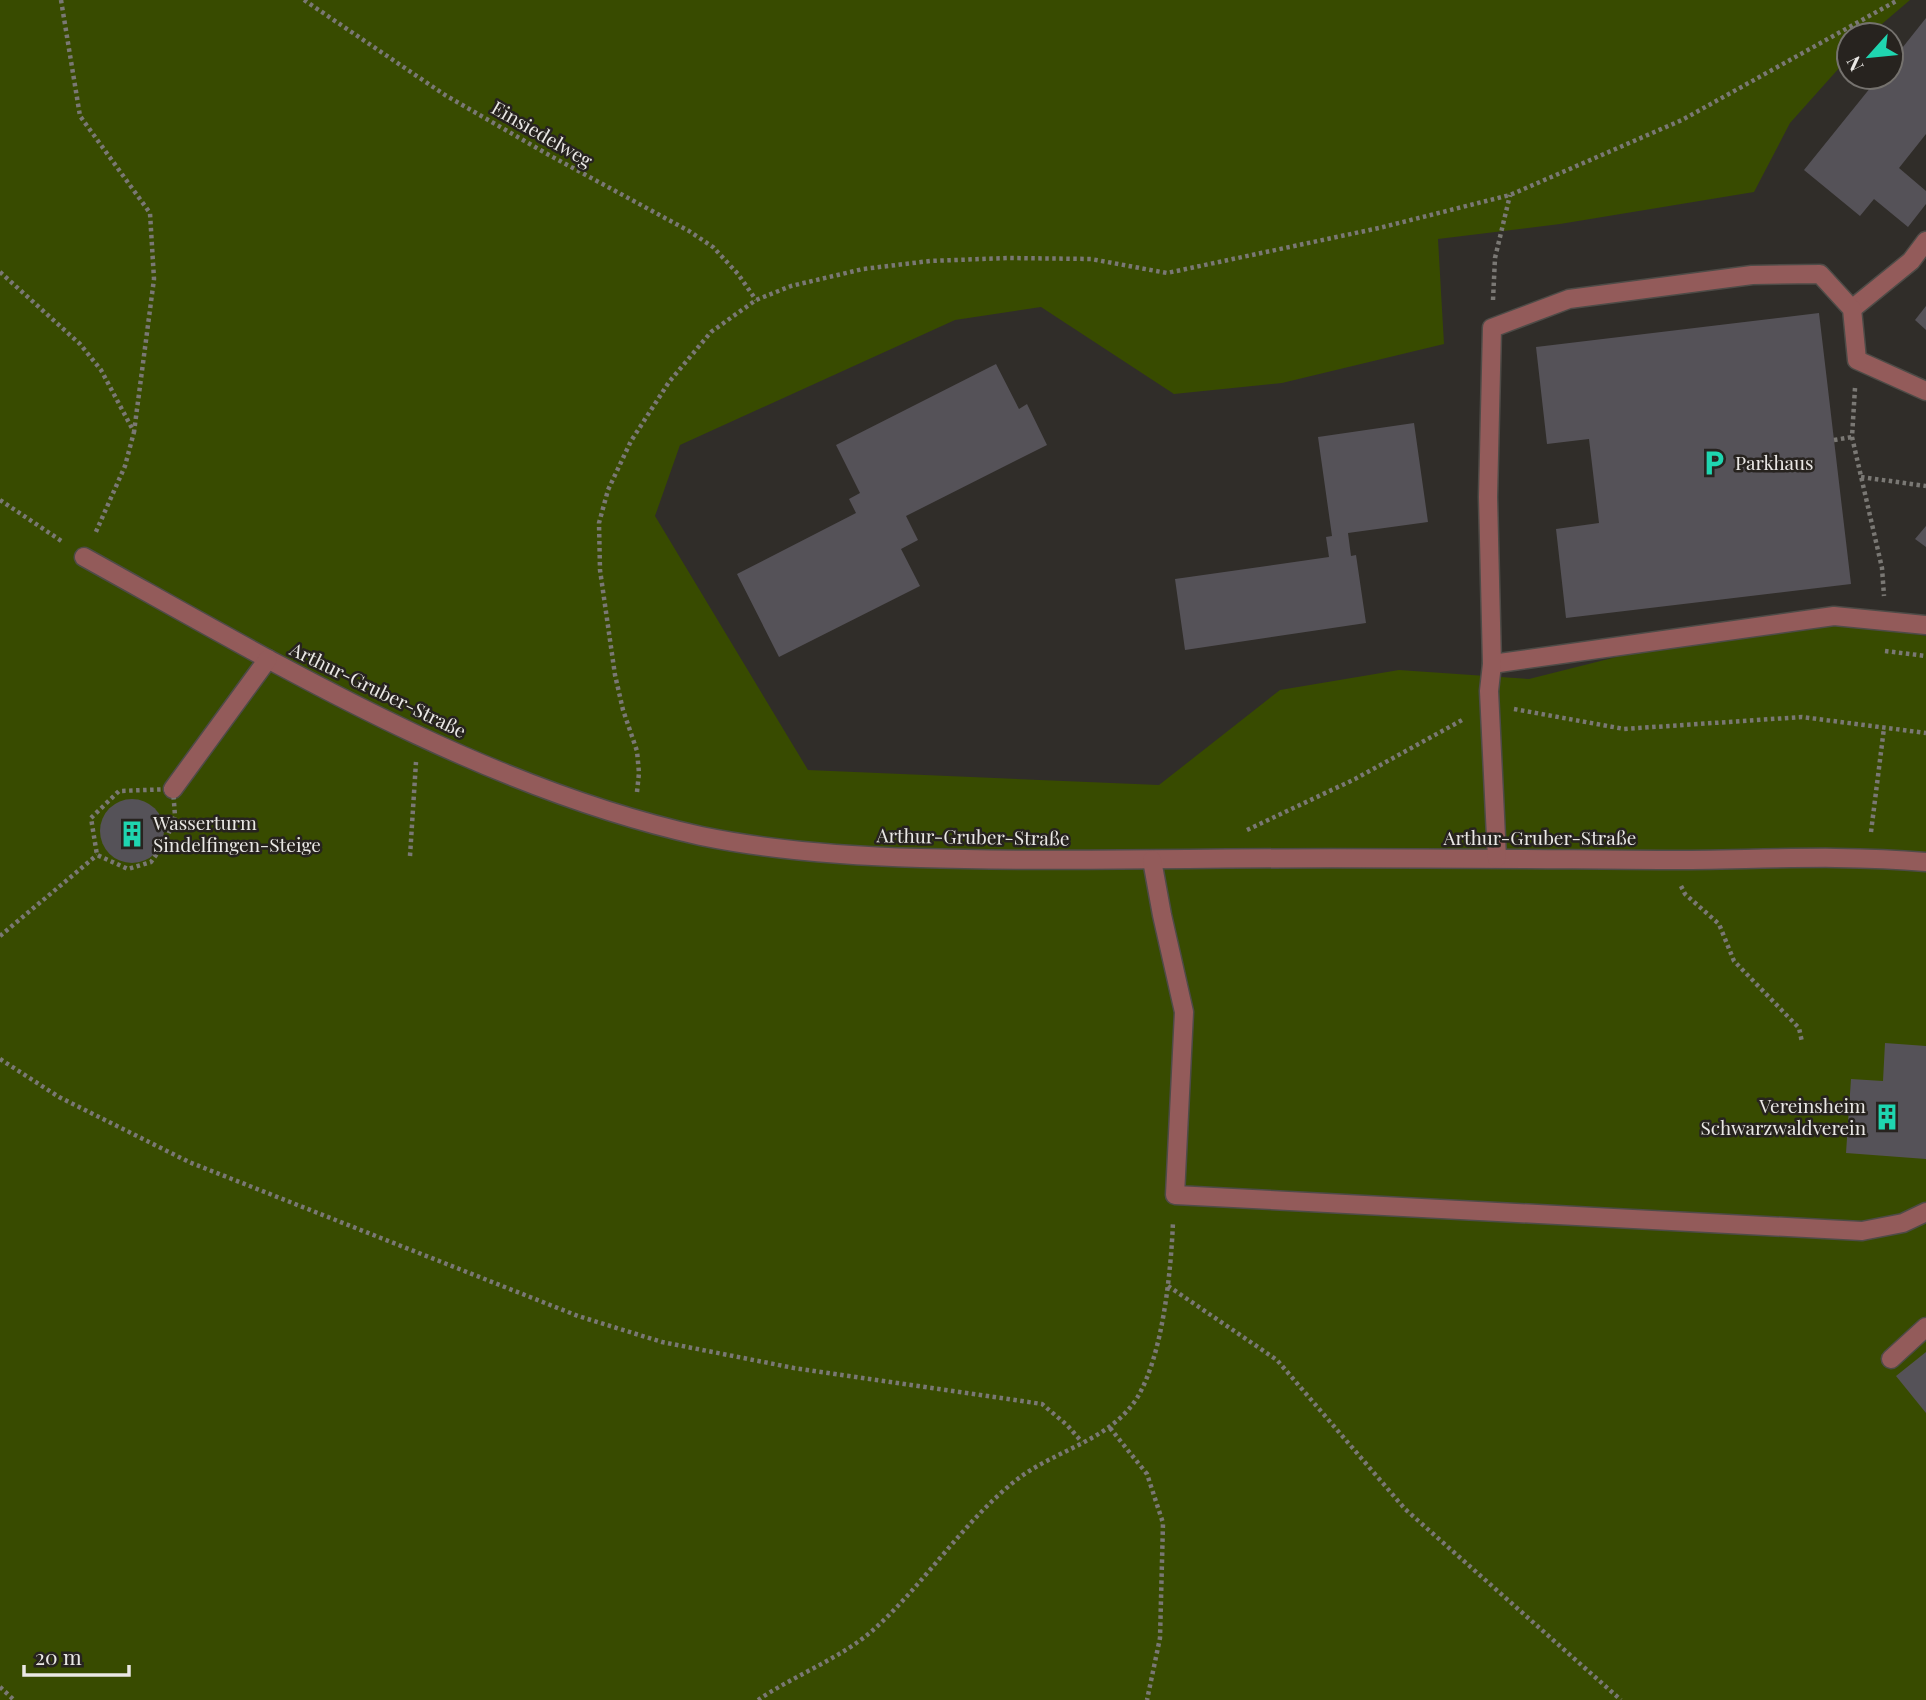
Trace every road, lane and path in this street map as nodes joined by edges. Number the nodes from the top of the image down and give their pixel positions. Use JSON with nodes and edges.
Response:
{"nodes":[{"id":1,"x":61,"y":0,"type":"edge"},
{"id":2,"x":303,"y":0,"type":"edge"},
{"id":3,"x":1898,"y":0,"type":"edge"},
{"id":4,"x":1510,"y":195,"type":"junction"},
{"id":5,"x":1926,"y":241,"type":"edge"},
{"id":6,"x":0,"y":272,"type":"edge"},
{"id":7,"x":756,"y":300,"type":"junction"},
{"id":8,"x":1852,"y":309,"type":"junction"},
{"id":9,"x":1492,"y":328,"type":"junction"},
{"id":10,"x":1857,"y":360,"type":"junction"},
{"id":11,"x":1926,"y":391,"type":"edge"},
{"id":12,"x":134,"y":432,"type":"junction"},
{"id":13,"x":1852,"y":437,"type":"junction"},
{"id":14,"x":1834,"y":440,"type":"dead end"},
{"id":15,"x":1861,"y":477,"type":"junction"},
{"id":16,"x":1926,"y":486,"type":"edge"},
{"id":17,"x":0,"y":500,"type":"edge"},
{"id":18,"x":84,"y":557,"type":"junction"},
{"id":19,"x":1886,"y":621,"type":"junction"},
{"id":20,"x":1926,"y":625,"type":"edge"},
{"id":21,"x":268,"y":659,"type":"junction"},
{"id":22,"x":1492,"y":664,"type":"junction"},
{"id":23,"x":1490,"y":705,"type":"junction"},
{"id":24,"x":1884,"y":728,"type":"junction"},
{"id":25,"x":1926,"y":733,"type":"edge"},
{"id":26,"x":416,"y":735,"type":"junction"},
{"id":27,"x":173,"y":789,"type":"junction"},
{"id":28,"x":634,"y":817,"type":"junction"},
{"id":29,"x":1246,"y":831,"type":"dead end"},
{"id":30,"x":97,"y":855,"type":"junction"},
{"id":31,"x":410,"y":856,"type":"dead end"},
{"id":32,"x":1867,"y":857,"type":"junction"},
{"id":33,"x":1497,"y":858,"type":"junction"},
{"id":34,"x":1152,"y":860,"type":"junction"},
{"id":35,"x":1669,"y":860,"type":"junction"},
{"id":36,"x":1926,"y":862,"type":"edge"},
{"id":37,"x":0,"y":936,"type":"edge"},
{"id":38,"x":1802,"y":1042,"type":"dead end"},
{"id":39,"x":0,"y":1059,"type":"edge"},
{"id":40,"x":1175,"y":1195,"type":"junction"},
{"id":41,"x":1926,"y":1212,"type":"edge"},
{"id":42,"x":1168,"y":1286,"type":"junction"},
{"id":43,"x":1926,"y":1327,"type":"edge"},
{"id":44,"x":1891,"y":1359,"type":"dead end"},
{"id":45,"x":1110,"y":1428,"type":"junction"},
{"id":46,"x":1082,"y":1442,"type":"junction"},
{"id":47,"x":0,"y":1687,"type":"edge"},
{"id":48,"x":14,"y":1700,"type":"edge"},
{"id":49,"x":758,"y":1700,"type":"edge"},
{"id":50,"x":1147,"y":1700,"type":"edge"},
{"id":51,"x":1621,"y":1700,"type":"edge"}],
"edges":[{"from":1,"to":12,"type":"path"},
{"from":2,"to":7,"type":"path","name":"Einsiedelweg"},
{"from":3,"to":4,"type":"path"},
{"from":4,"to":7,"type":"path"},
{"from":4,"to":9,"type":"path"},
{"from":5,"to":8,"type":"street"},
{"from":6,"to":12,"type":"path"},
{"from":7,"to":28,"type":"path"},
{"from":8,"to":9,"type":"street"},
{"from":8,"to":10,"type":"street"},
{"from":9,"to":22,"type":"street"},
{"from":10,"to":11,"type":"street"},
{"from":10,"to":13,"type":"path"},
{"from":12,"to":18,"type":"path"},
{"from":13,"to":14,"type":"path"},
{"from":13,"to":15,"type":"path"},
{"from":15,"to":16,"type":"path"},
{"from":15,"to":19,"type":"path"},
{"from":17,"to":18,"type":"path"},
{"from":18,"to":21,"type":"street","name":"Arthur-Gruber-Straße"},
{"from":19,"to":20,"type":"street"},
{"from":19,"to":22,"type":"street"},
{"from":21,"to":26,"type":"street","name":"Arthur-Gruber-Straße"},
{"from":21,"to":27,"type":"street"},
{"from":22,"to":23,"type":"street"},
{"from":23,"to":24,"type":"path"},
{"from":23,"to":29,"type":"path"},
{"from":23,"to":33,"type":"street"},
{"from":24,"to":25,"type":"path"},
{"from":24,"to":32,"type":"path"},
{"from":26,"to":28,"type":"street","name":"Arthur-Gruber-Straße"},
{"from":26,"to":31,"type":"path"},
{"from":27,"to":30,"type":"path"},
{"from":27,"to":30,"type":"path"},
{"from":28,"to":34,"type":"street","name":"Arthur-Gruber-Straße"},
{"from":30,"to":37,"type":"path"},
{"from":32,"to":35,"type":"street","name":"Arthur-Gruber-Straße"},
{"from":32,"to":36,"type":"street","name":"Arthur-Gruber-Straße"},
{"from":33,"to":34,"type":"street","name":"Arthur-Gruber-Straße"},
{"from":33,"to":35,"type":"street","name":"Arthur-Gruber-Straße"},
{"from":34,"to":40,"type":"street"},
{"from":35,"to":38,"type":"path"},
{"from":39,"to":46,"type":"path"},
{"from":40,"to":41,"type":"street"},
{"from":40,"to":42,"type":"path"},
{"from":42,"to":45,"type":"path"},
{"from":42,"to":51,"type":"path"},
{"from":43,"to":44,"type":"street"},
{"from":45,"to":46,"type":"path"},
{"from":45,"to":50,"type":"path"},
{"from":46,"to":49,"type":"path"},
{"from":47,"to":48,"type":"path"}]}
